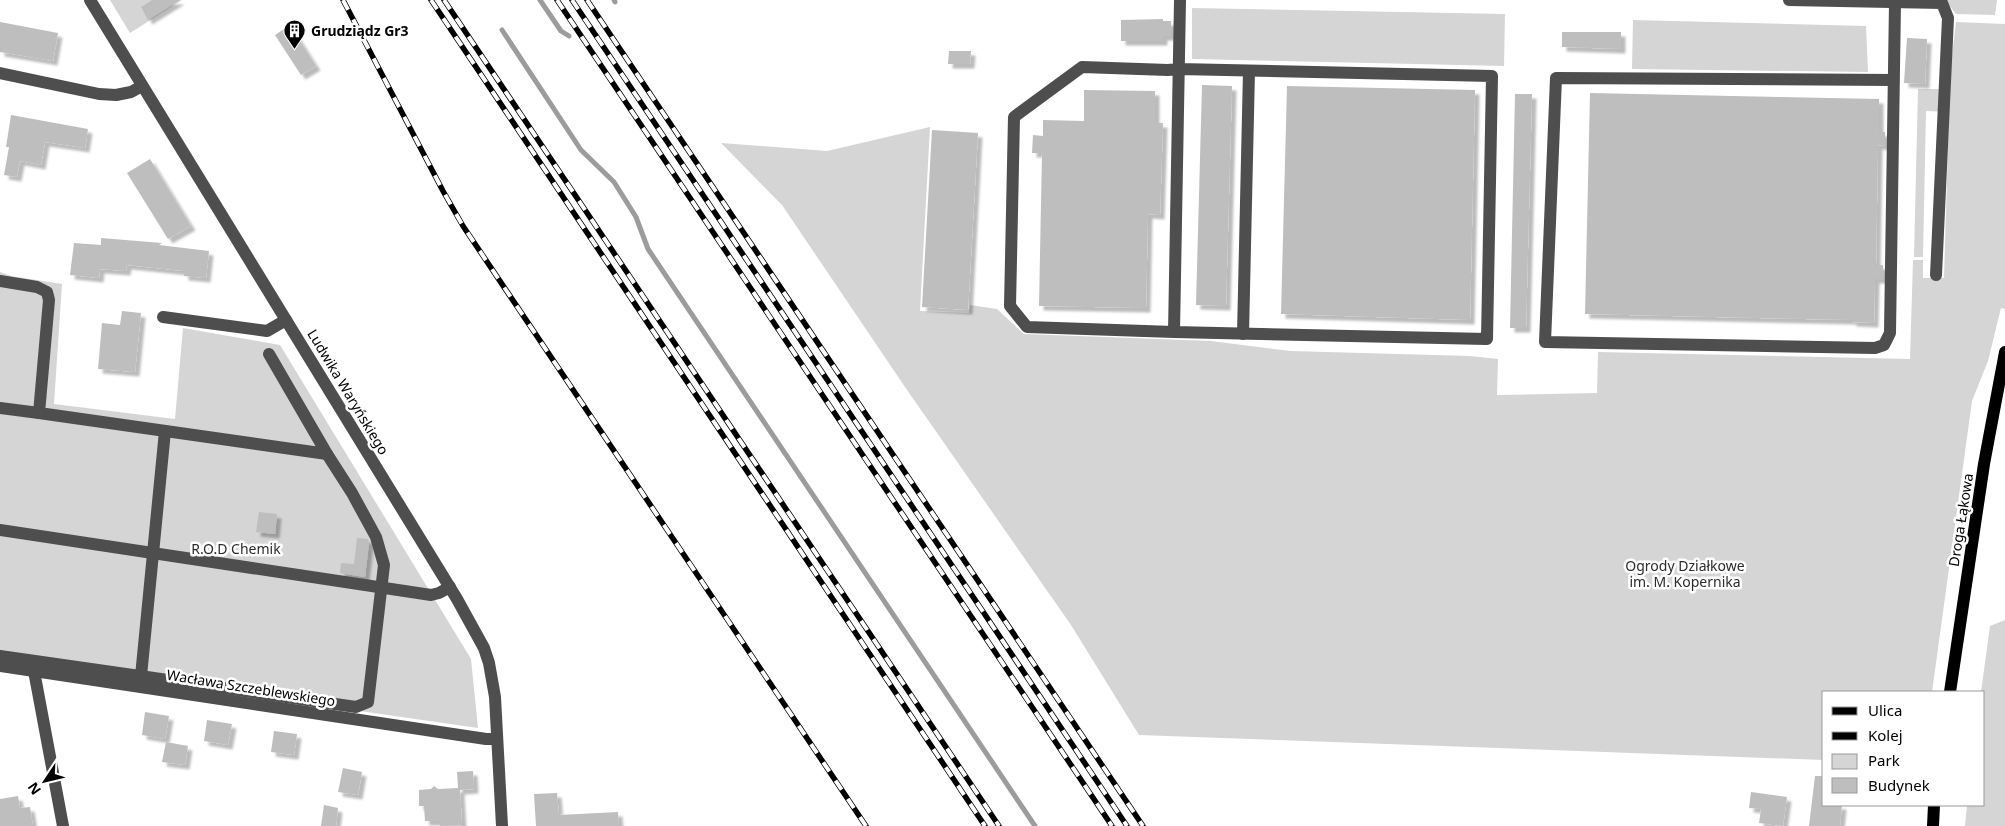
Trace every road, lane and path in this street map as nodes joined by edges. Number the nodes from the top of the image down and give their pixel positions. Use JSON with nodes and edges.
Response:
{"nodes":[{"id":1,"x":90,"y":0,"type":"edge"},
{"id":2,"x":1180,"y":0,"type":"edge"},
{"id":3,"x":1789,"y":0,"type":"edge"},
{"id":4,"x":1895,"y":3,"type":"junction"},
{"id":5,"x":1179,"y":69,"type":"junction"},
{"id":6,"x":1249,"y":71,"type":"junction"},
{"id":7,"x":0,"y":73,"type":"edge"},
{"id":8,"x":1894,"y":80,"type":"junction"},
{"id":9,"x":142,"y":86,"type":"junction"},
{"id":10,"x":1936,"y":275,"type":"dead end"},
{"id":11,"x":0,"y":281,"type":"edge"},
{"id":12,"x":163,"y":317,"type":"dead end"},
{"id":13,"x":286,"y":320,"type":"junction"},
{"id":14,"x":1174,"y":332,"type":"junction"},
{"id":15,"x":1243,"y":334,"type":"junction"},
{"id":16,"x":2005,"y":352,"type":"edge"},
{"id":17,"x":269,"y":354,"type":"dead end"},
{"id":18,"x":0,"y":408,"type":"edge"},
{"id":19,"x":38,"y":413,"type":"junction"},
{"id":20,"x":164,"y":431,"type":"junction"},
{"id":21,"x":327,"y":454,"type":"junction"},
{"id":22,"x":0,"y":530,"type":"edge"},
{"id":23,"x":152,"y":553,"type":"junction"},
{"id":24,"x":450,"y":587,"type":"junction"},
{"id":25,"x":381,"y":588,"type":"junction"},
{"id":26,"x":0,"y":656,"type":"edge"},
{"id":27,"x":0,"y":666,"type":"edge"},
{"id":28,"x":34,"y":671,"type":"junction"},
{"id":29,"x":142,"y":676,"type":"junction"},
{"id":30,"x":1950,"y":691,"type":"edge"},
{"id":31,"x":497,"y":739,"type":"junction"},
{"id":32,"x":1934,"y":806,"type":"edge"},
{"id":33,"x":63,"y":826,"type":"edge"},
{"id":34,"x":502,"y":826,"type":"edge"},
{"id":35,"x":1933,"y":826,"type":"edge"}],
"edges":[{"from":1,"to":9,"type":"street","name":"Ludwika Waryńskiego"},
{"from":2,"to":5,"type":"street"},
{"from":3,"to":4,"type":"street"},
{"from":4,"to":8,"type":"street"},
{"from":4,"to":10,"type":"street"},
{"from":5,"to":6,"type":"street"},
{"from":5,"to":14,"type":"street"},
{"from":5,"to":14,"type":"street"},
{"from":6,"to":15,"type":"street"},
{"from":6,"to":15,"type":"street"},
{"from":7,"to":9,"type":"street"},
{"from":8,"to":8,"type":"street"},
{"from":9,"to":13,"type":"street","name":"Ludwika Waryńskiego"},
{"from":11,"to":19,"type":"street"},
{"from":12,"to":13,"type":"street"},
{"from":13,"to":24,"type":"street","name":"Ludwika Waryńskiego"},
{"from":14,"to":15,"type":"street"},
{"from":16,"to":30,"type":"main road","name":"Droga Łąkowa"},
{"from":17,"to":21,"type":"street"},
{"from":18,"to":19,"type":"street"},
{"from":19,"to":20,"type":"street"},
{"from":20,"to":21,"type":"street"},
{"from":20,"to":23,"type":"street"},
{"from":21,"to":25,"type":"street"},
{"from":22,"to":23,"type":"street"},
{"from":23,"to":25,"type":"street"},
{"from":23,"to":29,"type":"street"},
{"from":24,"to":25,"type":"street"},
{"from":24,"to":31,"type":"street","name":"Ludwika Waryńskiego"},
{"from":25,"to":29,"type":"street"},
{"from":26,"to":29,"type":"street"},
{"from":27,"to":28,"type":"street","name":"Wacława Szczeblewskiego"},
{"from":28,"to":31,"type":"street","name":"Wacława Szczeblewskiego"},
{"from":28,"to":33,"type":"street"},
{"from":31,"to":34,"type":"street","name":"Ludwika Waryńskiego"},
{"from":32,"to":35,"type":"main road"}]}
